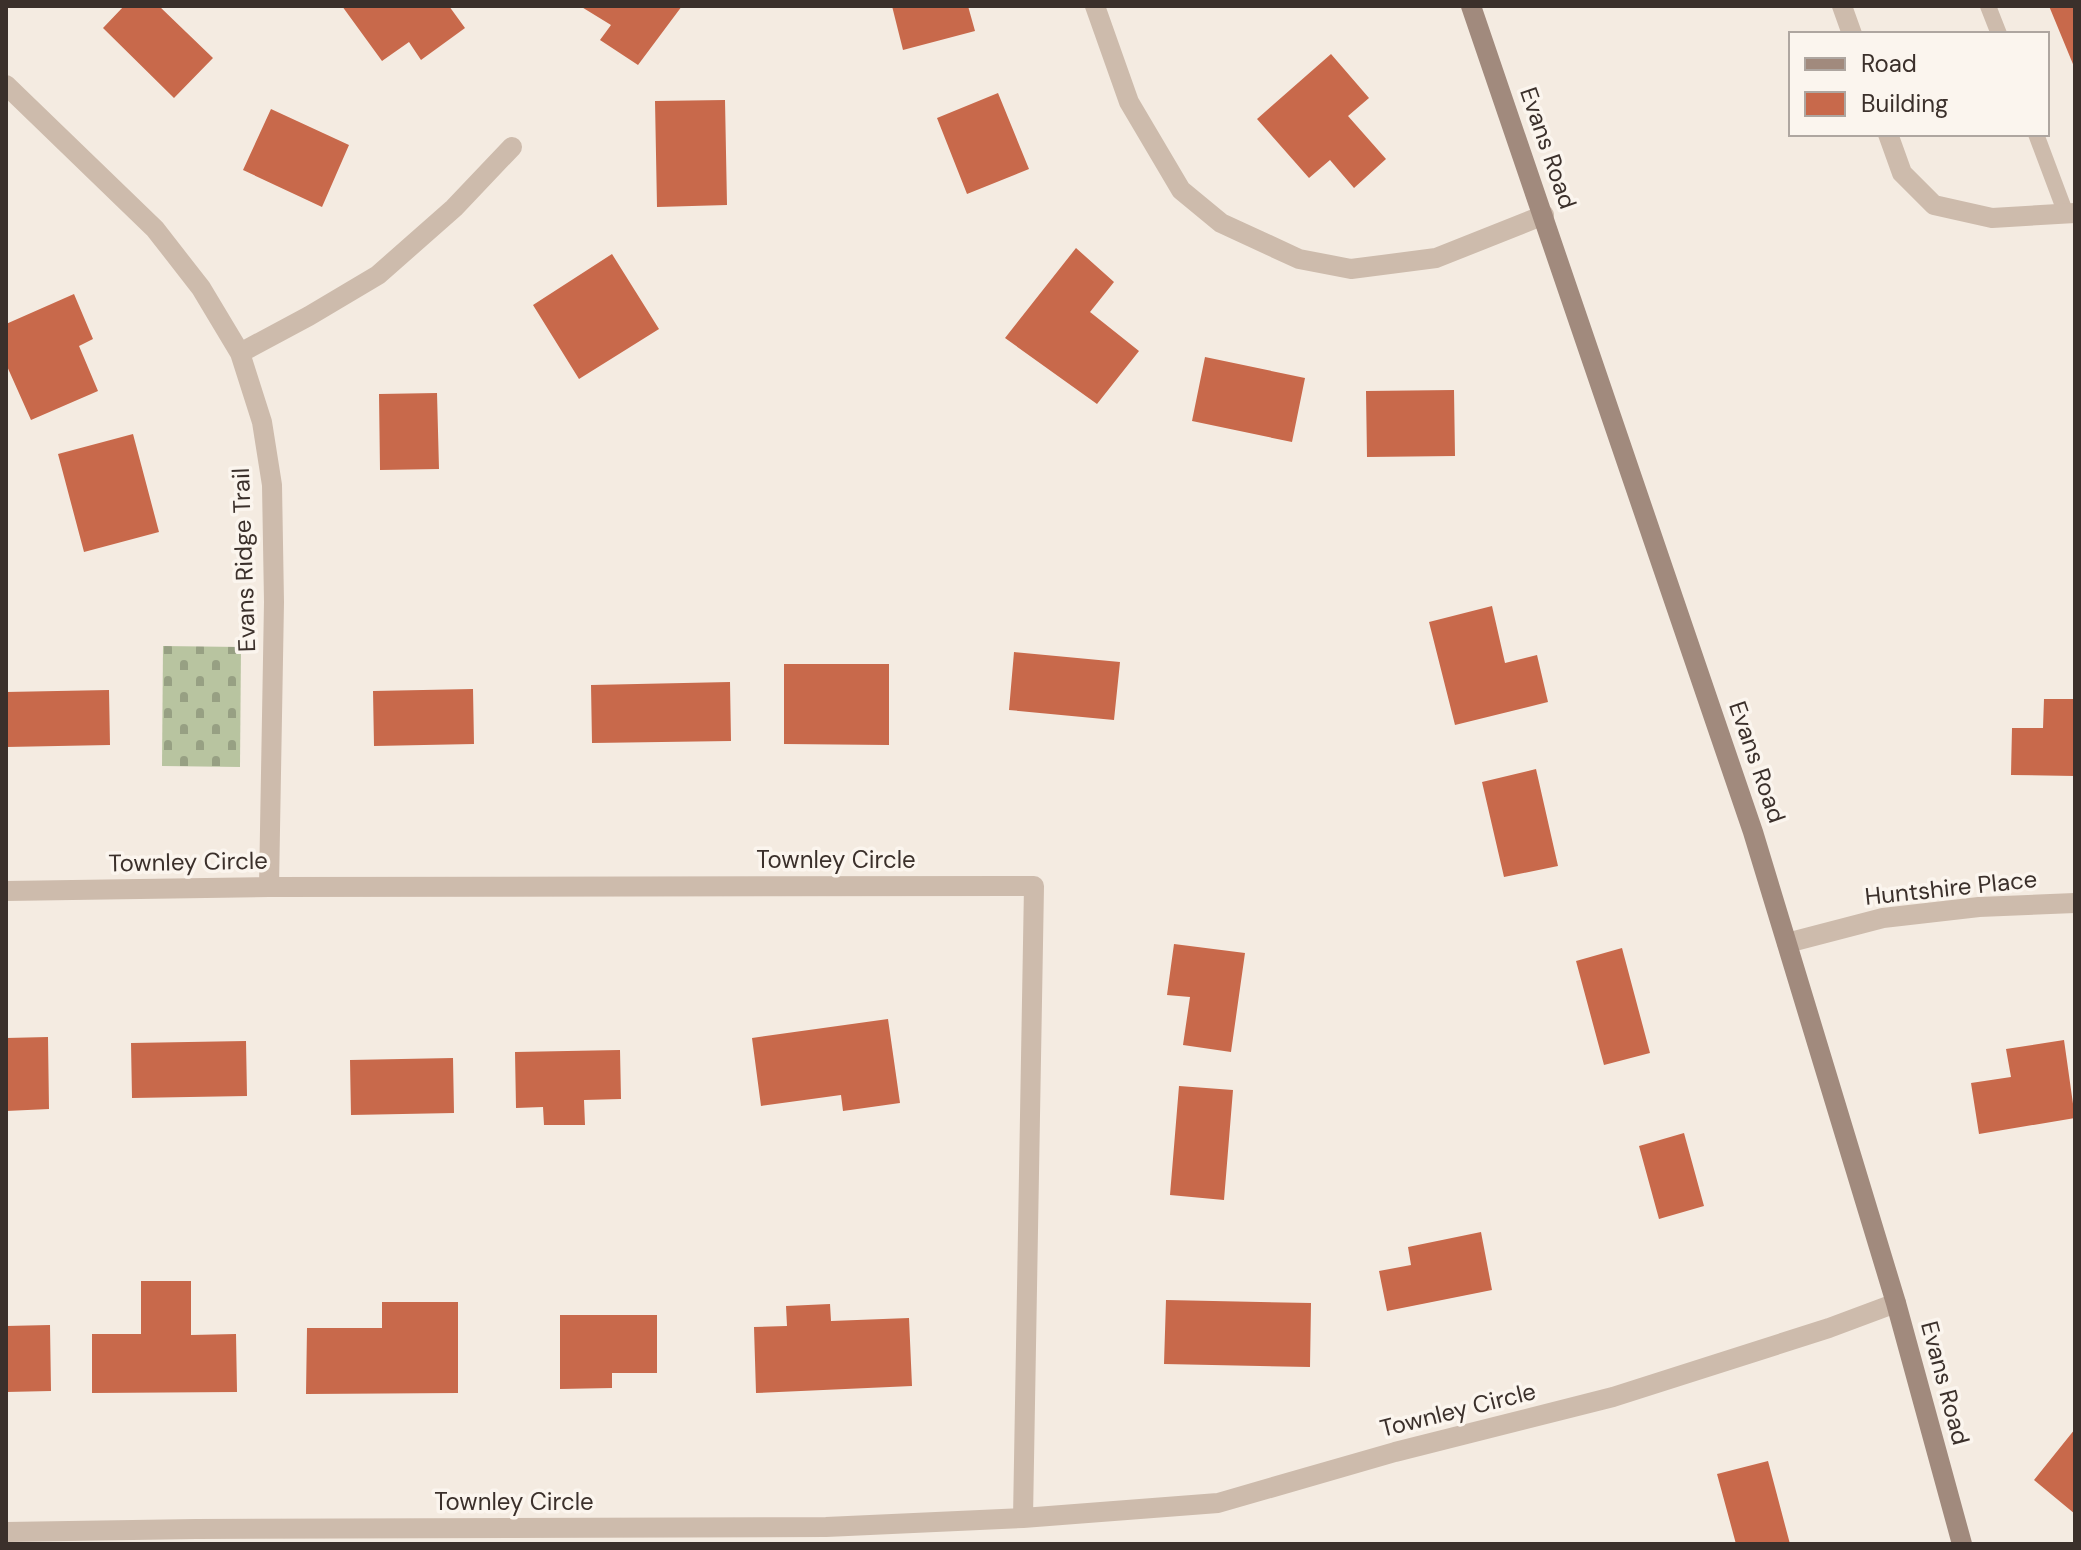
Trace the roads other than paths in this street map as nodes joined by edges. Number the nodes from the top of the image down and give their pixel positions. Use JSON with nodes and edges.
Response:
{"nodes":[{"id":1,"x":1095,"y":6,"type":"edge"},
{"id":2,"x":1471,"y":6,"type":"edge"},
{"id":3,"x":1842,"y":6,"type":"edge"},
{"id":4,"x":1988,"y":6,"type":"edge"},
{"id":5,"x":1851,"y":32,"type":"edge"},
{"id":6,"x":1998,"y":32,"type":"edge"},
{"id":7,"x":6,"y":85,"type":"edge"},
{"id":8,"x":1889,"y":136,"type":"edge"},
{"id":9,"x":2037,"y":136,"type":"edge"},
{"id":10,"x":512,"y":147,"type":"dead end"},
{"id":11,"x":2071,"y":214,"type":"edge"},
{"id":12,"x":1544,"y":215,"type":"junction"},
{"id":13,"x":240,"y":353,"type":"junction"},
{"id":14,"x":269,"y":887,"type":"junction"},
{"id":15,"x":6,"y":891,"type":"edge"},
{"id":16,"x":2075,"y":903,"type":"edge"},
{"id":17,"x":1787,"y":943,"type":"junction"},
{"id":18,"x":1896,"y":1303,"type":"junction"},
{"id":19,"x":1023,"y":1518,"type":"junction"},
{"id":20,"x":6,"y":1532,"type":"edge"},
{"id":21,"x":196,"y":1536,"type":"edge"},
{"id":22,"x":1962,"y":1544,"type":"edge"}],
"edges":[{"from":1,"to":12,"type":"street"},
{"from":2,"to":12,"type":"street","name":"Evans Road"},
{"from":3,"to":5,"type":"street"},
{"from":4,"to":6,"type":"lane"},
{"from":7,"to":13,"type":"street","name":"Evans Ridge Trail"},
{"from":8,"to":11,"type":"street"},
{"from":9,"to":11,"type":"lane"},
{"from":10,"to":13,"type":"street"},
{"from":12,"to":17,"type":"street","name":"Evans Road"},
{"from":13,"to":14,"type":"street","name":"Evans Ridge Trail"},
{"from":14,"to":15,"type":"street","name":"Townley Circle"},
{"from":14,"to":19,"type":"street","name":"Townley Circle"},
{"from":16,"to":17,"type":"street","name":"Huntshire Place"},
{"from":17,"to":18,"type":"street","name":"Evans Road"},
{"from":18,"to":19,"type":"street","name":"Townley Circle"},
{"from":18,"to":22,"type":"street","name":"Evans Road"},
{"from":19,"to":21,"type":"street","name":"Townley Circle"},
{"from":20,"to":21,"type":"street","name":"Townley Circle"}]}
